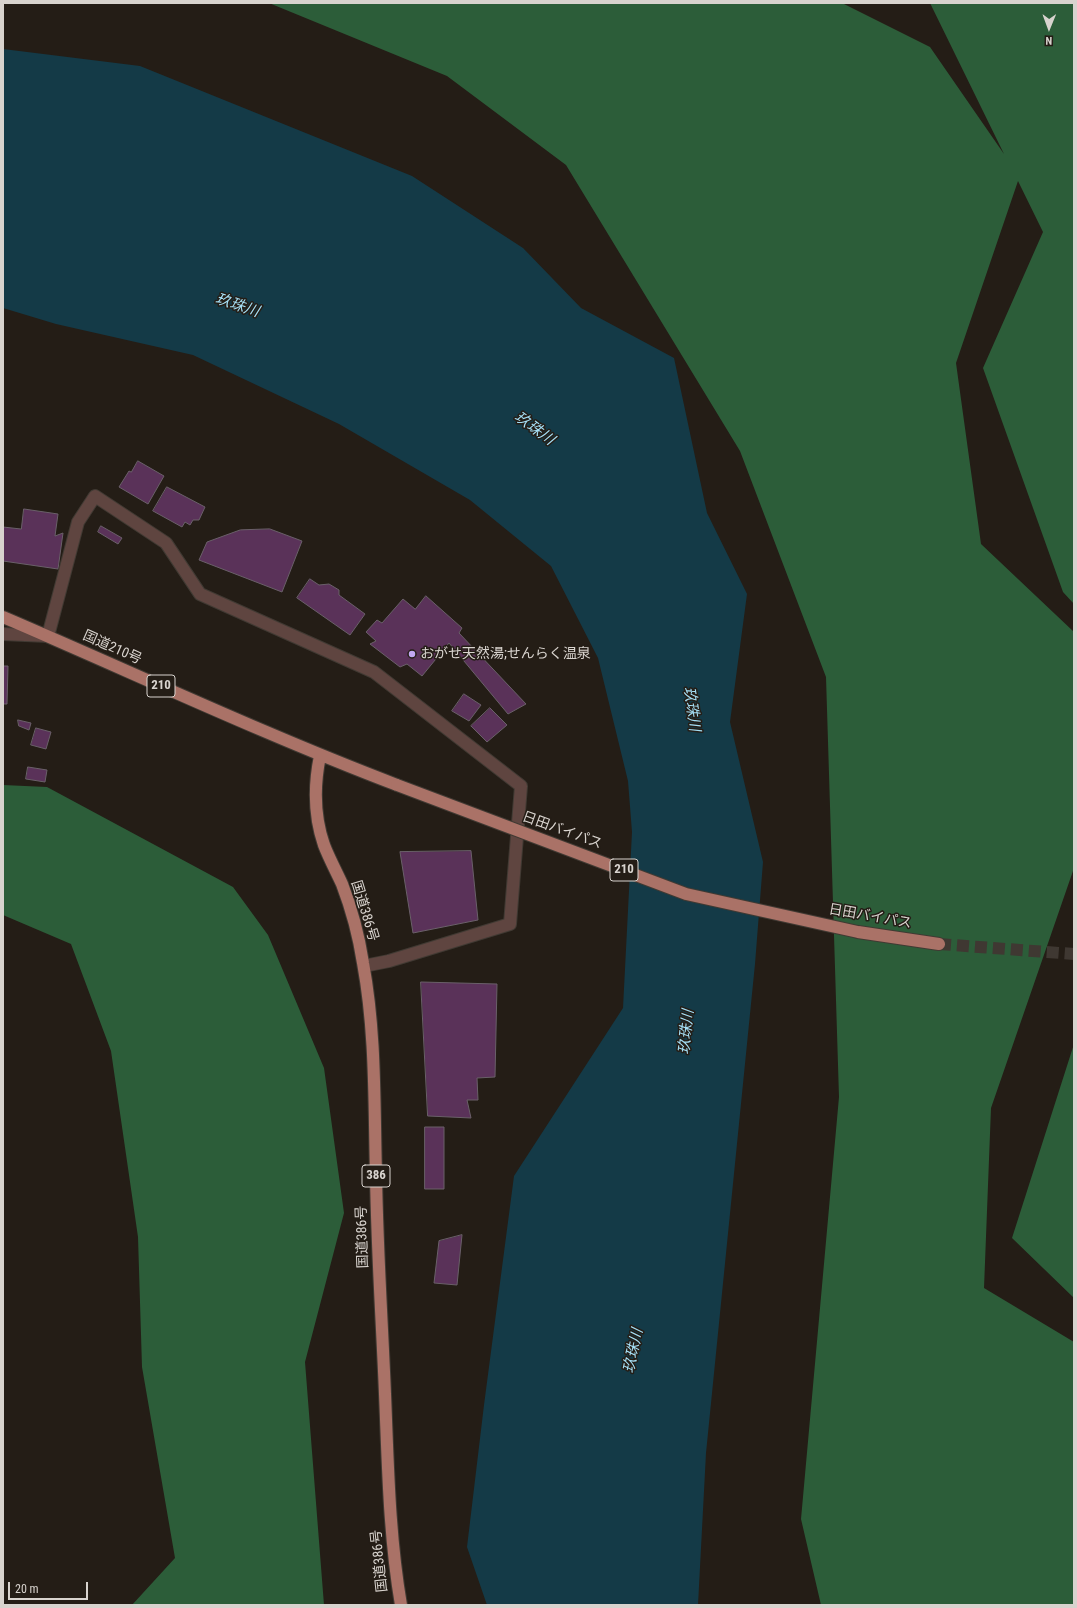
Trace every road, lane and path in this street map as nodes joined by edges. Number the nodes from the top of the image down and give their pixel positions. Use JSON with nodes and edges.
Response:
{"nodes":[{"id":1,"x":3,"y":617,"type":"edge"},
{"id":2,"x":3,"y":634,"type":"edge"},
{"id":3,"x":48,"y":636,"type":"junction"},
{"id":4,"x":320,"y":756,"type":"junction"},
{"id":5,"x":940,"y":944,"type":"tunnel mouth"},
{"id":6,"x":364,"y":966,"type":"junction"},
{"id":7,"x":401,"y":1605,"type":"edge"}],
"edges":[{"from":1,"to":3,"type":"highway","name":"国道210号","number":"210"},
{"from":2,"to":3,"type":"street"},
{"from":3,"to":4,"type":"highway","name":"国道210号","number":"210"},
{"from":3,"to":6,"type":"street"},
{"from":4,"to":5,"type":"highway","name":"日田バイパス","number":"210","bridge":true},
{"from":4,"to":6,"type":"highway","name":"国道386号","number":"386"},
{"from":6,"to":7,"type":"highway","name":"国道386号","number":"386"}]}
